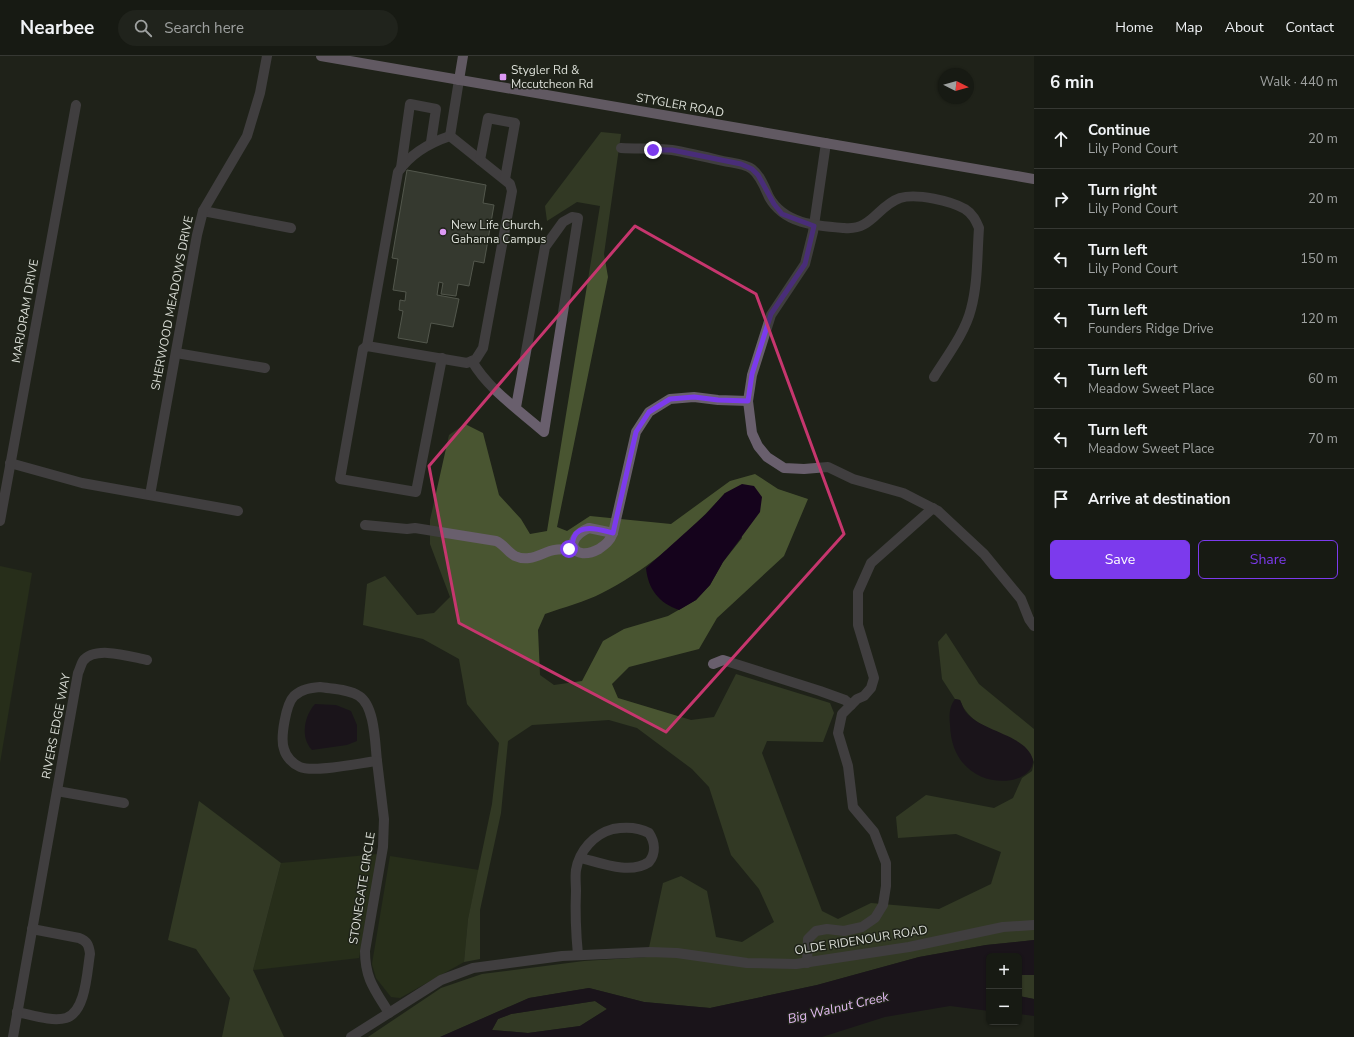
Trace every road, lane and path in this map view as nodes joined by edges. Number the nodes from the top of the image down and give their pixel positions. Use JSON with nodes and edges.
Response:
{"nodes":[{"id":1,"x":267,"y":56,"type":"edge"},
{"id":2,"x":321,"y":56,"type":"edge"},
{"id":3,"x":463,"y":56,"type":"edge"},
{"id":4,"x":459,"y":80,"type":"junction"},
{"id":5,"x":76,"y":105,"type":"dead end"},
{"id":6,"x":450,"y":136,"type":"junction"},
{"id":7,"x":431,"y":142,"type":"junction"},
{"id":8,"x":826,"y":143,"type":"junction"},
{"id":9,"x":621,"y":148,"type":"dead end"},
{"id":10,"x":480,"y":160,"type":"junction"},
{"id":11,"x":401,"y":168,"type":"junction"},
{"id":12,"x":505,"y":179,"type":"junction"},
{"id":13,"x":1034,"y":180,"type":"edge"},
{"id":14,"x":203,"y":211,"type":"junction"},
{"id":15,"x":814,"y":226,"type":"junction"},
{"id":16,"x":291,"y":228,"type":"dead end"},
{"id":17,"x":367,"y":346,"type":"junction"},
{"id":18,"x":176,"y":353,"type":"junction"},
{"id":19,"x":442,"y":358,"type":"junction"},
{"id":20,"x":472,"y":361,"type":"junction"},
{"id":21,"x":265,"y":368,"type":"dead end"},
{"id":22,"x":934,"y":377,"type":"dead end"},
{"id":23,"x":748,"y":401,"type":"junction"},
{"id":24,"x":516,"y":407,"type":"junction"},
{"id":25,"x":10,"y":463,"type":"junction"},
{"id":26,"x":150,"y":495,"type":"junction"},
{"id":27,"x":933,"y":508,"type":"junction"},
{"id":28,"x":238,"y":511,"type":"dead end"},
{"id":29,"x":0,"y":521,"type":"edge"},
{"id":30,"x":365,"y":525,"type":"dead end"},
{"id":31,"x":613,"y":533,"type":"junction"},
{"id":32,"x":573,"y":544,"type":"junction"},
{"id":33,"x":1034,"y":626,"type":"edge"},
{"id":34,"x":147,"y":660,"type":"dead end"},
{"id":35,"x":713,"y":664,"type":"dead end"},
{"id":36,"x":851,"y":705,"type":"junction"},
{"id":37,"x":377,"y":761,"type":"junction"},
{"id":38,"x":57,"y":791,"type":"junction"},
{"id":39,"x":124,"y":803,"type":"dead end"},
{"id":40,"x":581,"y":858,"type":"junction"},
{"id":41,"x":1034,"y":925,"type":"edge"},
{"id":42,"x":32,"y":929,"type":"junction"},
{"id":43,"x":578,"y":955,"type":"junction"},
{"id":44,"x":807,"y":963,"type":"junction"},
{"id":45,"x":17,"y":1012,"type":"junction"},
{"id":46,"x":389,"y":1013,"type":"junction"},
{"id":47,"x":13,"y":1037,"type":"edge"},
{"id":48,"x":352,"y":1037,"type":"edge"}],
"edges":[{"from":1,"to":14,"type":"street","name":"SHERWOOD MEADOWS DRIVE"},
{"from":2,"to":4,"type":"main road","name":"STYGLER ROAD"},
{"from":3,"to":4,"type":"main road"},
{"from":4,"to":6,"type":"street"},
{"from":4,"to":8,"type":"main road","name":"STYGLER ROAD"},
{"from":5,"to":25,"type":"street","name":"MARJORAM DRIVE"},
{"from":6,"to":7,"type":"street"},
{"from":6,"to":10,"type":"street"},
{"from":7,"to":11,"type":"street"},
{"from":7,"to":11,"type":"street"},
{"from":8,"to":13,"type":"main road","name":"STYGLER ROAD"},
{"from":8,"to":15,"type":"street"},
{"from":9,"to":15,"type":"street"},
{"from":10,"to":12,"type":"street"},
{"from":10,"to":12,"type":"street"},
{"from":11,"to":17,"type":"street"},
{"from":12,"to":20,"type":"street"},
{"from":14,"to":16,"type":"street"},
{"from":14,"to":18,"type":"street","name":"SHERWOOD MEADOWS DRIVE"},
{"from":15,"to":22,"type":"street"},
{"from":15,"to":23,"type":"street"},
{"from":17,"to":19,"type":"street"},
{"from":17,"to":19,"type":"street"},
{"from":18,"to":21,"type":"street"},
{"from":18,"to":26,"type":"street","name":"SHERWOOD MEADOWS DRIVE"},
{"from":19,"to":20,"type":"street"},
{"from":20,"to":24,"type":"street"},
{"from":23,"to":27,"type":"street"},
{"from":23,"to":31,"type":"street"},
{"from":24,"to":24,"type":"street"},
{"from":25,"to":26,"type":"street"},
{"from":25,"to":29,"type":"street","name":"MARJORAM DRIVE"},
{"from":26,"to":28,"type":"street"},
{"from":27,"to":33,"type":"street"},
{"from":27,"to":36,"type":"street"},
{"from":30,"to":32,"type":"street"},
{"from":31,"to":32,"type":"street"},
{"from":31,"to":32,"type":"street"},
{"from":34,"to":38,"type":"street","name":"RIVERS EDGE WAY"},
{"from":35,"to":36,"type":"street"},
{"from":36,"to":44,"type":"street"},
{"from":37,"to":37,"type":"street","name":"STONEGATE CIRCLE"},
{"from":37,"to":46,"type":"street","name":"STONEGATE CIRCLE"},
{"from":38,"to":39,"type":"street","name":"RIVERS EDGE WAY"},
{"from":38,"to":42,"type":"street","name":"RIVERS EDGE WAY"},
{"from":40,"to":40,"type":"street"},
{"from":40,"to":43,"type":"street"},
{"from":41,"to":44,"type":"street","name":"OLDE RIDENOUR ROAD"},
{"from":42,"to":45,"type":"street","name":"RIVERS EDGE WAY"},
{"from":42,"to":45,"type":"street"},
{"from":43,"to":44,"type":"street","name":"OLDE RIDENOUR ROAD"},
{"from":43,"to":46,"type":"street","name":"OLDE RIDENOUR ROAD"},
{"from":45,"to":47,"type":"street","name":"RIVERS EDGE WAY"},
{"from":46,"to":48,"type":"street","name":"OLDE RIDENOUR ROAD"}]}
